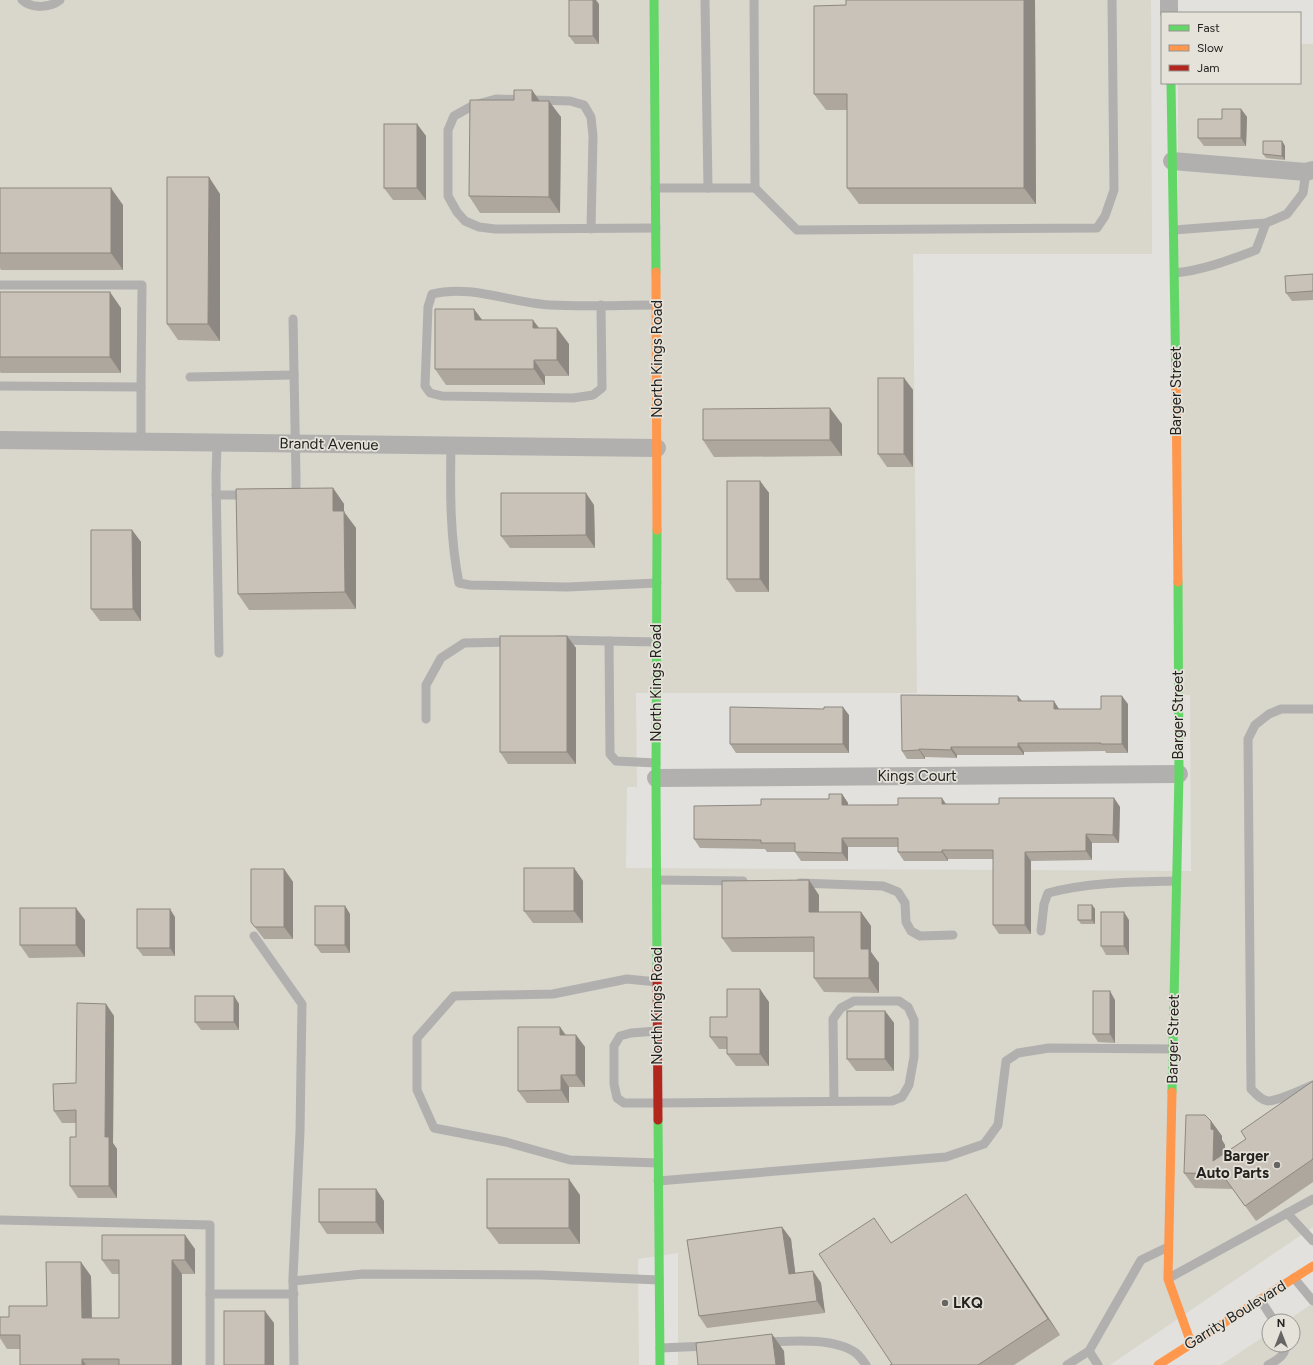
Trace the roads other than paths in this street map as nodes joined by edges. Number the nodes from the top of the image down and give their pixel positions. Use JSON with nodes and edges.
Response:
{"nodes":[{"id":1,"x":22,"y":0,"type":"edge"},
{"id":2,"x":60,"y":0,"type":"edge"},
{"id":3,"x":654,"y":0,"type":"edge"},
{"id":4,"x":705,"y":0,"type":"edge"},
{"id":5,"x":754,"y":0,"type":"edge"},
{"id":6,"x":1112,"y":0,"type":"edge"},
{"id":7,"x":1169,"y":0,"type":"edge"},
{"id":8,"x":1169,"y":12,"type":"edge"},
{"id":9,"x":1171,"y":84,"type":"edge"},
{"id":10,"x":1172,"y":161,"type":"junction"},
{"id":11,"x":1310,"y":171,"type":"edge"},
{"id":12,"x":656,"y":188,"type":"junction"},
{"id":13,"x":708,"y":188,"type":"junction"},
{"id":14,"x":755,"y":188,"type":"junction"},
{"id":15,"x":1266,"y":223,"type":"junction"},
{"id":16,"x":656,"y":228,"type":"junction"},
{"id":17,"x":591,"y":229,"type":"junction"},
{"id":18,"x":1174,"y":230,"type":"junction"},
{"id":19,"x":1175,"y":273,"type":"junction"},
{"id":20,"x":0,"y":285,"type":"edge"},
{"id":21,"x":601,"y":305,"type":"junction"},
{"id":22,"x":656,"y":305,"type":"junction"},
{"id":23,"x":293,"y":319,"type":"dead end"},
{"id":24,"x":294,"y":376,"type":"junction"},
{"id":25,"x":190,"y":377,"type":"dead end"},
{"id":26,"x":0,"y":386,"type":"edge"},
{"id":27,"x":141,"y":387,"type":"junction"},
{"id":28,"x":0,"y":440,"type":"edge"},
{"id":29,"x":141,"y":441,"type":"junction"},
{"id":30,"x":217,"y":442,"type":"junction"},
{"id":31,"x":296,"y":444,"type":"junction"},
{"id":32,"x":452,"y":446,"type":"junction"},
{"id":33,"x":657,"y":448,"type":"junction"},
{"id":34,"x":216,"y":495,"type":"junction"},
{"id":35,"x":256,"y":495,"type":"edge"},
{"id":36,"x":280,"y":495,"type":"edge"},
{"id":37,"x":657,"y":583,"type":"junction"},
{"id":38,"x":549,"y":640,"type":"edge"},
{"id":39,"x":518,"y":641,"type":"edge"},
{"id":40,"x":609,"y":641,"type":"junction"},
{"id":41,"x":656,"y":642,"type":"junction"},
{"id":42,"x":219,"y":653,"type":"dead end"},
{"id":43,"x":1313,"y":709,"type":"edge"},
{"id":44,"x":426,"y":719,"type":"dead end"},
{"id":45,"x":656,"y":770,"type":"junction"},
{"id":46,"x":1179,"y":774,"type":"junction"},
{"id":47,"x":657,"y":880,"type":"junction"},
{"id":48,"x":754,"y":881,"type":"edge"},
{"id":49,"x":1176,"y":881,"type":"junction"},
{"id":50,"x":792,"y":883,"type":"edge"},
{"id":51,"x":1041,"y":931,"type":"dead end"},
{"id":52,"x":953,"y":935,"type":"dead end"},
{"id":53,"x":254,"y":936,"type":"edge"},
{"id":54,"x":657,"y":982,"type":"junction"},
{"id":55,"x":657,"y":1031,"type":"junction"},
{"id":56,"x":1172,"y":1049,"type":"junction"},
{"id":57,"x":1313,"y":1085,"type":"edge"},
{"id":58,"x":834,"y":1101,"type":"junction"},
{"id":59,"x":658,"y":1103,"type":"junction"},
{"id":60,"x":658,"y":1163,"type":"junction"},
{"id":61,"x":658,"y":1181,"type":"junction"},
{"id":62,"x":1313,"y":1199,"type":"edge"},
{"id":63,"x":1287,"y":1213,"type":"junction"},
{"id":64,"x":0,"y":1220,"type":"edge"},
{"id":65,"x":1313,"y":1241,"type":"edge"},
{"id":66,"x":1168,"y":1246,"type":"junction"},
{"id":67,"x":1313,"y":1266,"type":"edge"},
{"id":68,"x":1294,"y":1278,"type":"junction"},
{"id":69,"x":1168,"y":1279,"type":"junction"},
{"id":70,"x":659,"y":1280,"type":"junction"},
{"id":71,"x":294,"y":1281,"type":"junction"},
{"id":72,"x":210,"y":1294,"type":"junction"},
{"id":73,"x":294,"y":1294,"type":"junction"},
{"id":74,"x":1260,"y":1299,"type":"junction"},
{"id":75,"x":1313,"y":1301,"type":"edge"},
{"id":76,"x":1269,"y":1313,"type":"edge"},
{"id":77,"x":754,"y":1343,"type":"edge"},
{"id":78,"x":1191,"y":1343,"type":"junction"},
{"id":79,"x":715,"y":1345,"type":"edge"},
{"id":80,"x":660,"y":1348,"type":"junction"},
{"id":81,"x":1089,"y":1351,"type":"junction"},
{"id":82,"x":1284,"y":1353,"type":"edge"},
{"id":83,"x":210,"y":1365,"type":"edge"},
{"id":84,"x":294,"y":1365,"type":"edge"},
{"id":85,"x":660,"y":1365,"type":"edge"},
{"id":86,"x":866,"y":1365,"type":"edge"},
{"id":87,"x":1067,"y":1365,"type":"edge"},
{"id":88,"x":1098,"y":1365,"type":"edge"},
{"id":89,"x":1158,"y":1365,"type":"edge"},
{"id":90,"x":1268,"y":1365,"type":"edge"}],
"edges":[{"from":1,"to":2,"type":"lane"},
{"from":3,"to":12,"type":"street","name":"North Kings Road"},
{"from":4,"to":13,"type":"lane"},
{"from":5,"to":14,"type":"lane"},
{"from":6,"to":14,"type":"lane"},
{"from":7,"to":8,"type":"street"},
{"from":9,"to":10,"type":"street","name":"Barger Street"},
{"from":10,"to":11,"type":"street"},
{"from":10,"to":18,"type":"street","name":"Barger Street"},
{"from":11,"to":15,"type":"lane"},
{"from":12,"to":13,"type":"lane"},
{"from":12,"to":16,"type":"street","name":"North Kings Road"},
{"from":13,"to":14,"type":"lane"},
{"from":15,"to":18,"type":"lane"},
{"from":15,"to":19,"type":"lane"},
{"from":16,"to":17,"type":"lane"},
{"from":16,"to":22,"type":"street","name":"North Kings Road"},
{"from":17,"to":17,"type":"lane"},
{"from":18,"to":19,"type":"street","name":"Barger Street"},
{"from":19,"to":46,"type":"street","name":"Barger Street"},
{"from":20,"to":27,"type":"lane"},
{"from":21,"to":21,"type":"lane"},
{"from":21,"to":22,"type":"lane"},
{"from":22,"to":33,"type":"street","name":"North Kings Road"},
{"from":23,"to":24,"type":"lane"},
{"from":24,"to":25,"type":"lane"},
{"from":24,"to":31,"type":"lane"},
{"from":26,"to":27,"type":"lane"},
{"from":27,"to":29,"type":"lane"},
{"from":28,"to":29,"type":"street","name":"Brandt Avenue"},
{"from":29,"to":30,"type":"street","name":"Brandt Avenue"},
{"from":30,"to":31,"type":"street","name":"Brandt Avenue"},
{"from":30,"to":34,"type":"lane"},
{"from":31,"to":32,"type":"street","name":"Brandt Avenue"},
{"from":31,"to":36,"type":"lane"},
{"from":32,"to":33,"type":"street","name":"Brandt Avenue"},
{"from":32,"to":37,"type":"lane"},
{"from":33,"to":37,"type":"street","name":"North Kings Road"},
{"from":34,"to":35,"type":"lane"},
{"from":34,"to":42,"type":"lane"},
{"from":37,"to":41,"type":"street","name":"North Kings Road"},
{"from":38,"to":40,"type":"lane"},
{"from":39,"to":44,"type":"lane"},
{"from":40,"to":41,"type":"lane"},
{"from":40,"to":45,"type":"lane"},
{"from":41,"to":45,"type":"street","name":"North Kings Road"},
{"from":43,"to":57,"type":"lane"},
{"from":45,"to":46,"type":"street","name":"Kings Court"},
{"from":45,"to":47,"type":"street","name":"North Kings Road"},
{"from":46,"to":49,"type":"street","name":"Barger Street"},
{"from":47,"to":48,"type":"lane"},
{"from":47,"to":54,"type":"street","name":"North Kings Road"},
{"from":49,"to":51,"type":"lane"},
{"from":49,"to":56,"type":"street","name":"Barger Street"},
{"from":50,"to":52,"type":"lane"},
{"from":53,"to":71,"type":"lane"},
{"from":54,"to":55,"type":"street","name":"North Kings Road"},
{"from":54,"to":60,"type":"lane"},
{"from":55,"to":59,"type":"street","name":"North Kings Road"},
{"from":55,"to":59,"type":"lane"},
{"from":56,"to":61,"type":"lane"},
{"from":56,"to":66,"type":"street","name":"Barger Street"},
{"from":58,"to":58,"type":"lane"},
{"from":58,"to":59,"type":"lane"},
{"from":59,"to":60,"type":"street","name":"North Kings Road"},
{"from":60,"to":61,"type":"street","name":"North Kings Road"},
{"from":61,"to":70,"type":"street","name":"North Kings Road"},
{"from":62,"to":63,"type":"lane"},
{"from":63,"to":65,"type":"lane"},
{"from":63,"to":69,"type":"lane"},
{"from":64,"to":72,"type":"lane"},
{"from":66,"to":69,"type":"street","name":"Barger Street"},
{"from":66,"to":81,"type":"lane"},
{"from":67,"to":68,"type":"street","name":"Garrity Boulevard"},
{"from":68,"to":74,"type":"street","name":"Garrity Boulevard"},
{"from":68,"to":75,"type":"lane"},
{"from":69,"to":78,"type":"street","name":"Barger Street"},
{"from":70,"to":71,"type":"lane"},
{"from":70,"to":80,"type":"street","name":"North Kings Road"},
{"from":71,"to":73,"type":"lane"},
{"from":72,"to":73,"type":"lane"},
{"from":72,"to":83,"type":"lane"},
{"from":73,"to":84,"type":"lane"},
{"from":74,"to":76,"type":"lane"},
{"from":74,"to":78,"type":"street","name":"Garrity Boulevard"},
{"from":77,"to":86,"type":"lane"},
{"from":78,"to":89,"type":"street","name":"Garrity Boulevard"},
{"from":79,"to":80,"type":"lane"},
{"from":80,"to":85,"type":"street","name":"North Kings Road"},
{"from":81,"to":87,"type":"lane"},
{"from":81,"to":88,"type":"lane"},
{"from":82,"to":90,"type":"lane"}]}
